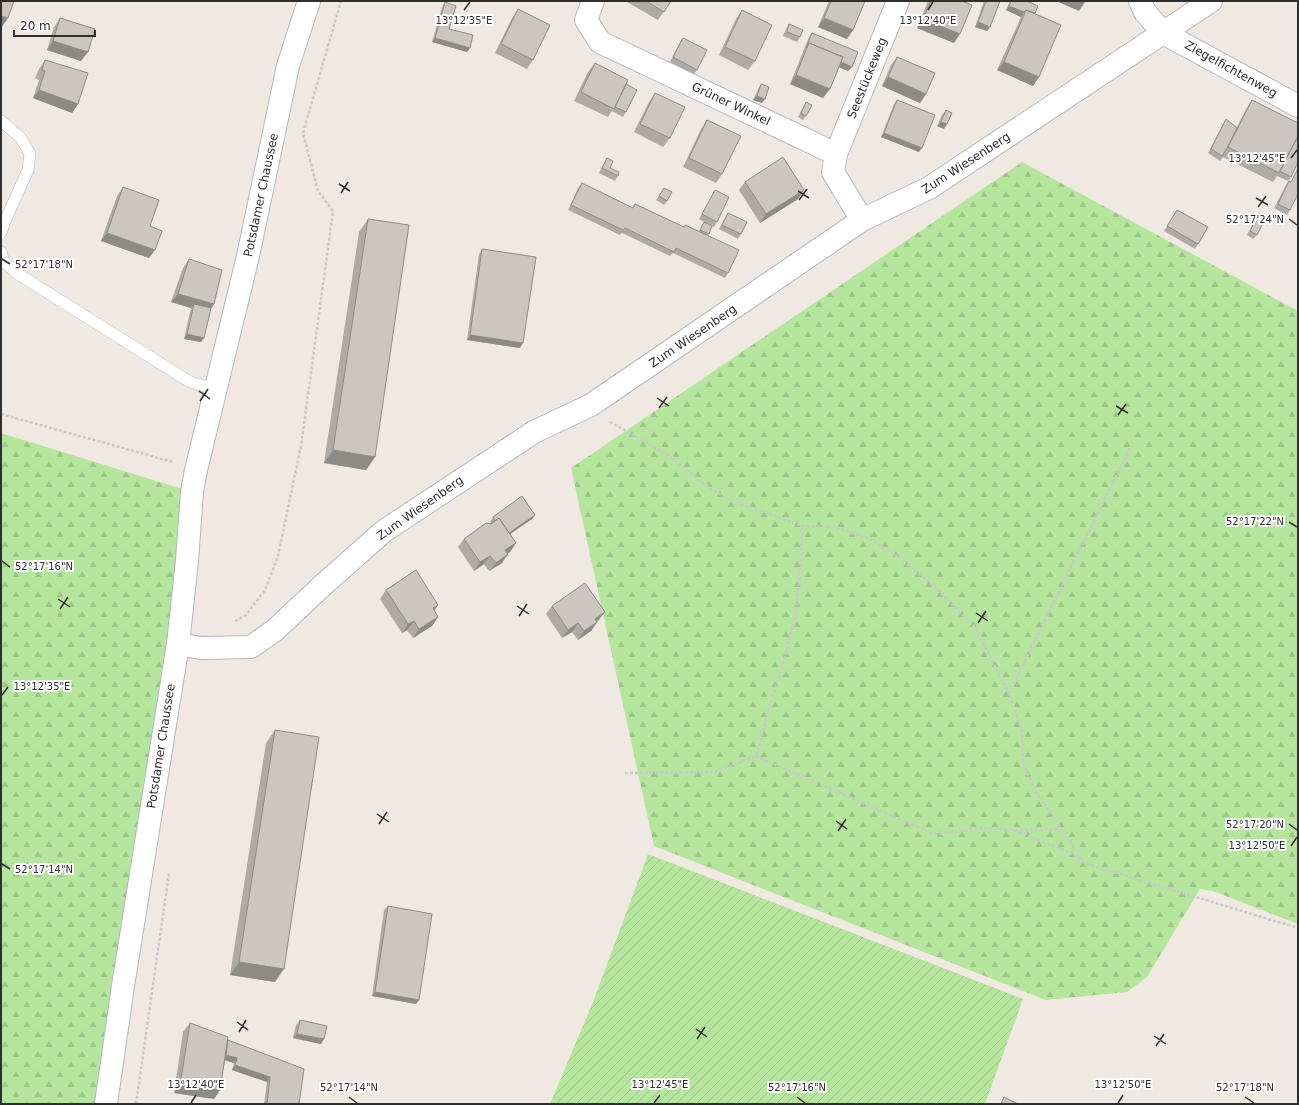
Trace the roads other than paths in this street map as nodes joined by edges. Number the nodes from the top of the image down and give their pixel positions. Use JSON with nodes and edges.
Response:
{"nodes":[{"id":1,"x":309,"y":1,"type":"edge"},
{"id":2,"x":593,"y":1,"type":"edge"},
{"id":3,"x":898,"y":1,"type":"edge"},
{"id":4,"x":1140,"y":1,"type":"edge"},
{"id":5,"x":1211,"y":1,"type":"edge"},
{"id":6,"x":1164,"y":33,"type":"junction"},
{"id":7,"x":1298,"y":106,"type":"edge"},
{"id":8,"x":1,"y":121,"type":"edge"},
{"id":9,"x":836,"y":154,"type":"junction"},
{"id":10,"x":862,"y":220,"type":"junction"},
{"id":11,"x":1,"y":233,"type":"edge"},
{"id":12,"x":1,"y":252,"type":"edge"},
{"id":13,"x":215,"y":389,"type":"junction"},
{"id":14,"x":178,"y":644,"type":"junction"},
{"id":15,"x":106,"y":1104,"type":"edge"}],
"edges":[{"from":1,"to":13,"type":"street","name":"Potsdamer Chaussee"},
{"from":2,"to":9,"type":"street","name":"Grüner Winkel"},
{"from":3,"to":9,"type":"street","name":"Seestückeweg"},
{"from":4,"to":6,"type":"street","name":"Ziegelfichtenweg"},
{"from":5,"to":6,"type":"street","name":"Zum Wiesenberg"},
{"from":6,"to":7,"type":"street","name":"Ziegelfichtenweg"},
{"from":6,"to":10,"type":"street","name":"Zum Wiesenberg"},
{"from":8,"to":11,"type":"lane"},
{"from":9,"to":10,"type":"street"},
{"from":10,"to":14,"type":"street","name":"Zum Wiesenberg"},
{"from":12,"to":13,"type":"lane"},
{"from":13,"to":14,"type":"street","name":"Potsdamer Chaussee"},
{"from":14,"to":15,"type":"street","name":"Potsdamer Chaussee"}]}
